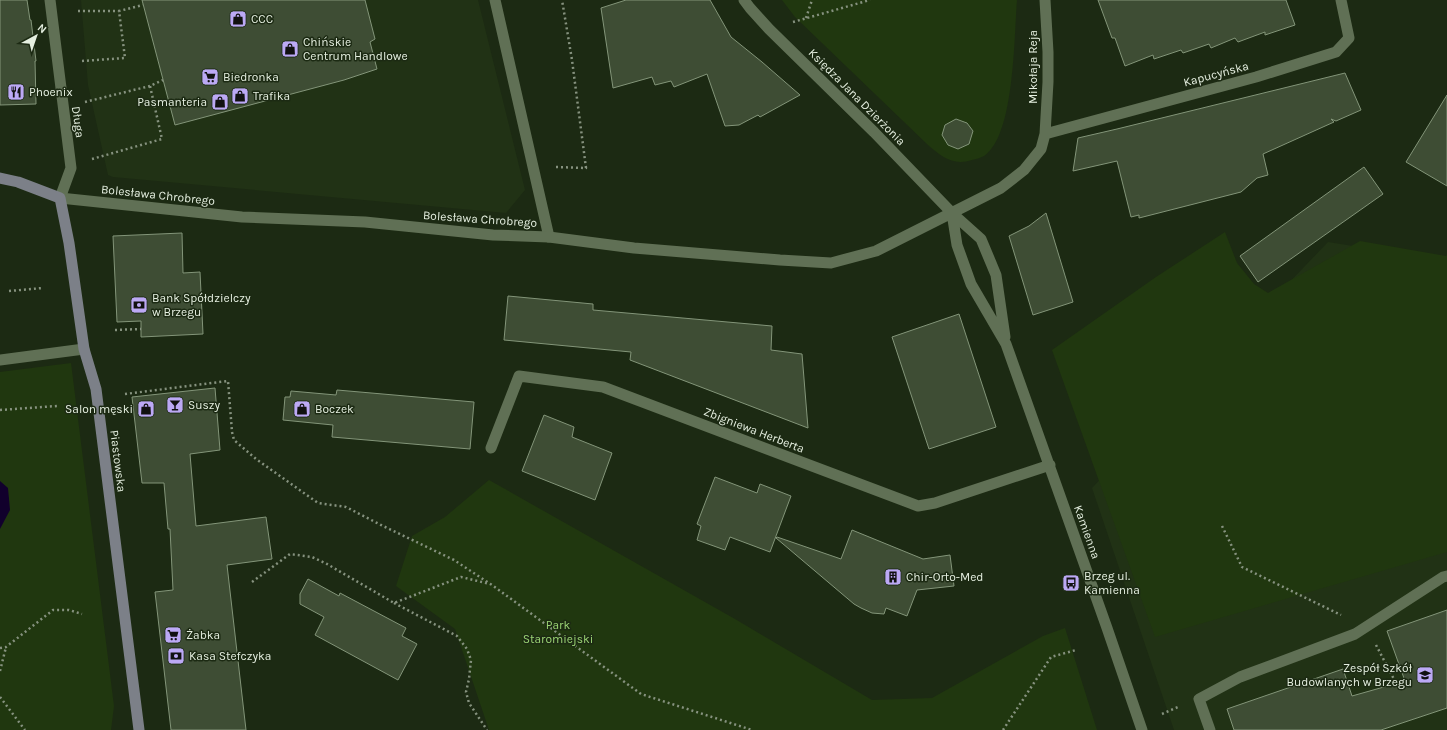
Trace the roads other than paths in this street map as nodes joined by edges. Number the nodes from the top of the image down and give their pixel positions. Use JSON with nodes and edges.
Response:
{"nodes":[{"id":1,"x":50,"y":0,"type":"edge"},
{"id":2,"x":495,"y":0,"type":"edge"},
{"id":3,"x":744,"y":0,"type":"edge"},
{"id":4,"x":1045,"y":0,"type":"edge"},
{"id":5,"x":1341,"y":0,"type":"edge"},
{"id":6,"x":1045,"y":134,"type":"junction"},
{"id":7,"x":0,"y":178,"type":"edge"},
{"id":8,"x":60,"y":198,"type":"junction"},
{"id":9,"x":952,"y":213,"type":"junction"},
{"id":10,"x":549,"y":237,"type":"junction"},
{"id":11,"x":1006,"y":344,"type":"junction"},
{"id":12,"x":84,"y":349,"type":"junction"},
{"id":13,"x":0,"y":360,"type":"edge"},
{"id":14,"x":491,"y":448,"type":"dead end"},
{"id":15,"x":1050,"y":465,"type":"junction"},
{"id":16,"x":1447,"y":576,"type":"edge"},
{"id":17,"x":139,"y":730,"type":"edge"},
{"id":18,"x":1142,"y":730,"type":"edge"},
{"id":19,"x":1210,"y":730,"type":"edge"}],
"edges":[{"from":1,"to":8,"type":"street","name":"Długa"},
{"from":2,"to":10,"type":"street"},
{"from":3,"to":9,"type":"street","name":"Księdza Jana Dzierżonia"},
{"from":4,"to":6,"type":"street","name":"Mikołaja Reja"},
{"from":5,"to":6,"type":"street","name":"Kapucyńska"},
{"from":6,"to":9,"type":"street","name":"Mikołaja Reja"},
{"from":7,"to":8,"type":"main road","name":"Bolesława Chrobrego"},
{"from":8,"to":10,"type":"street","name":"Bolesława Chrobrego"},
{"from":8,"to":12,"type":"main road","name":"Piastowska"},
{"from":9,"to":10,"type":"street","name":"Bolesława Chrobrego"},
{"from":9,"to":11,"type":"street","name":"Kamienna"},
{"from":9,"to":11,"type":"street","name":"Kamienna"},
{"from":11,"to":15,"type":"street","name":"Kamienna"},
{"from":12,"to":13,"type":"street"},
{"from":12,"to":17,"type":"main road","name":"Piastowska"},
{"from":14,"to":15,"type":"street","name":"Zbigniewa Herberta"},
{"from":15,"to":18,"type":"street","name":"Kamienna"},
{"from":16,"to":19,"type":"street"}]}
